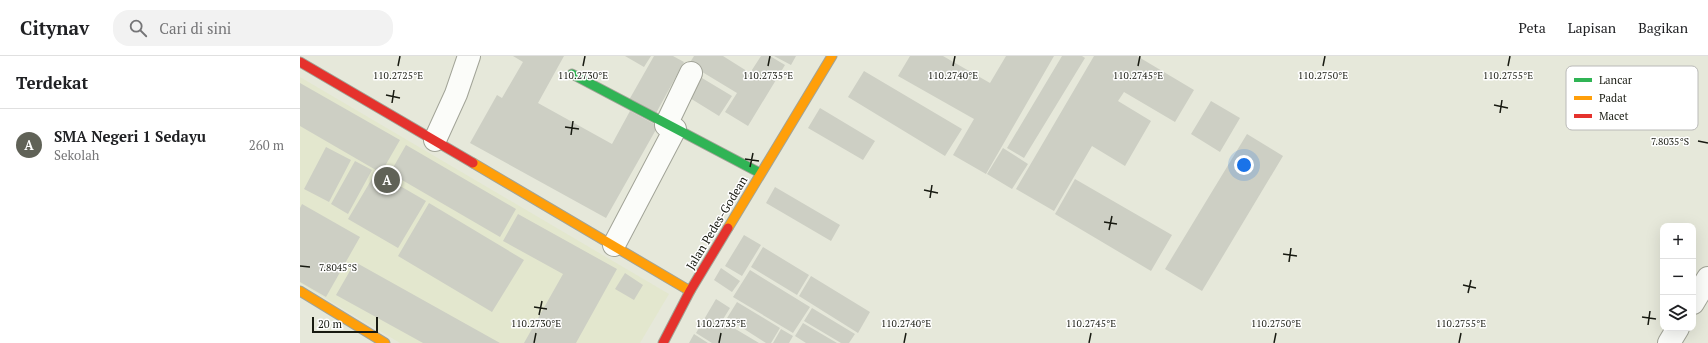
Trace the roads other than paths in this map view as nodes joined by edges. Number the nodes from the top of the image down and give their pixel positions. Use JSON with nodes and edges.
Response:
{"nodes":[{"id":1,"x":469,"y":56,"type":"edge"},
{"id":2,"x":832,"y":56,"type":"edge"},
{"id":3,"x":300,"y":62,"type":"edge"},
{"id":4,"x":691,"y":73,"type":"dead end"},
{"id":5,"x":572,"y":74,"type":"dead end"},
{"id":6,"x":670,"y":127,"type":"junction"},
{"id":7,"x":435,"y":140,"type":"junction"},
{"id":8,"x":760,"y":173,"type":"junction"},
{"id":9,"x":614,"y":245,"type":"junction"},
{"id":10,"x":1708,"y":278,"type":"edge"},
{"id":11,"x":300,"y":291,"type":"edge"},
{"id":12,"x":690,"y":291,"type":"junction"},
{"id":13,"x":1696,"y":298,"type":"edge"},
{"id":14,"x":1676,"y":331,"type":"edge"},
{"id":15,"x":385,"y":343,"type":"edge"},
{"id":16,"x":663,"y":343,"type":"edge"},
{"id":17,"x":1669,"y":343,"type":"edge"}],
"edges":[{"from":1,"to":7,"type":"street"},
{"from":2,"to":8,"type":"street","name":"Jalan Pedes-Godean"},
{"from":3,"to":7,"type":"street"},
{"from":4,"to":6,"type":"street"},
{"from":5,"to":6,"type":"street"},
{"from":6,"to":8,"type":"street"},
{"from":6,"to":9,"type":"street"},
{"from":7,"to":9,"type":"street"},
{"from":8,"to":12,"type":"street","name":"Jalan Pedes-Godean"},
{"from":9,"to":12,"type":"street"},
{"from":10,"to":13,"type":"street"},
{"from":11,"to":15,"type":"street"},
{"from":12,"to":16,"type":"street","name":"Jalan Pedes-Godean"},
{"from":14,"to":17,"type":"street"}]}
